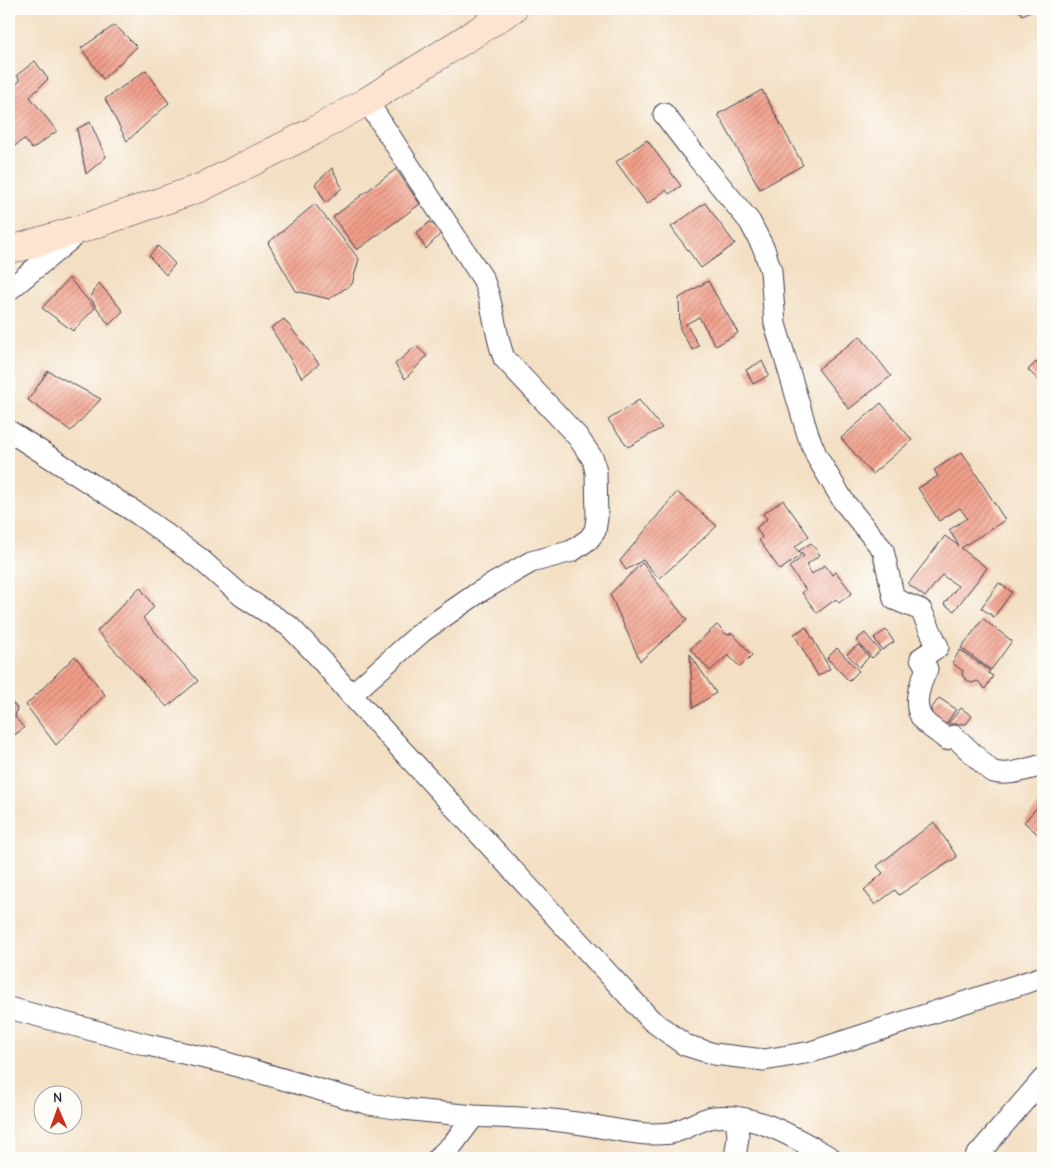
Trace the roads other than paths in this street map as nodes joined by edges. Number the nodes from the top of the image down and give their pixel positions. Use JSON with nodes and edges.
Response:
{"nodes":[{"id":1,"x":513,"y":9,"type":"edge"},
{"id":2,"x":368,"y":101,"type":"junction"},
{"id":3,"x":664,"y":114,"type":"dead end"},
{"id":4,"x":84,"y":228,"type":"junction"},
{"id":5,"x":9,"y":249,"type":"edge"},
{"id":6,"x":9,"y":290,"type":"edge"},
{"id":7,"x":9,"y":430,"type":"edge"},
{"id":8,"x":350,"y":695,"type":"junction"},
{"id":9,"x":1043,"y":765,"type":"edge"},
{"id":10,"x":1043,"y":978,"type":"edge"},
{"id":11,"x":9,"y":1008,"type":"edge"},
{"id":12,"x":1043,"y":1079,"type":"edge"},
{"id":13,"x":474,"y":1116,"type":"junction"},
{"id":14,"x":736,"y":1116,"type":"junction"},
{"id":15,"x":438,"y":1158,"type":"edge"},
{"id":16,"x":735,"y":1158,"type":"edge"},
{"id":17,"x":831,"y":1158,"type":"edge"},
{"id":18,"x":975,"y":1158,"type":"edge"}],
"edges":[{"from":1,"to":2,"type":"main road"},
{"from":2,"to":4,"type":"main road"},
{"from":2,"to":8,"type":"street"},
{"from":3,"to":9,"type":"street"},
{"from":4,"to":5,"type":"main road"},
{"from":4,"to":6,"type":"street"},
{"from":7,"to":8,"type":"street"},
{"from":8,"to":10,"type":"street"},
{"from":11,"to":13,"type":"street"},
{"from":12,"to":18,"type":"street"},
{"from":13,"to":14,"type":"street"},
{"from":13,"to":15,"type":"street"},
{"from":14,"to":16,"type":"street"},
{"from":14,"to":17,"type":"street"}]}
